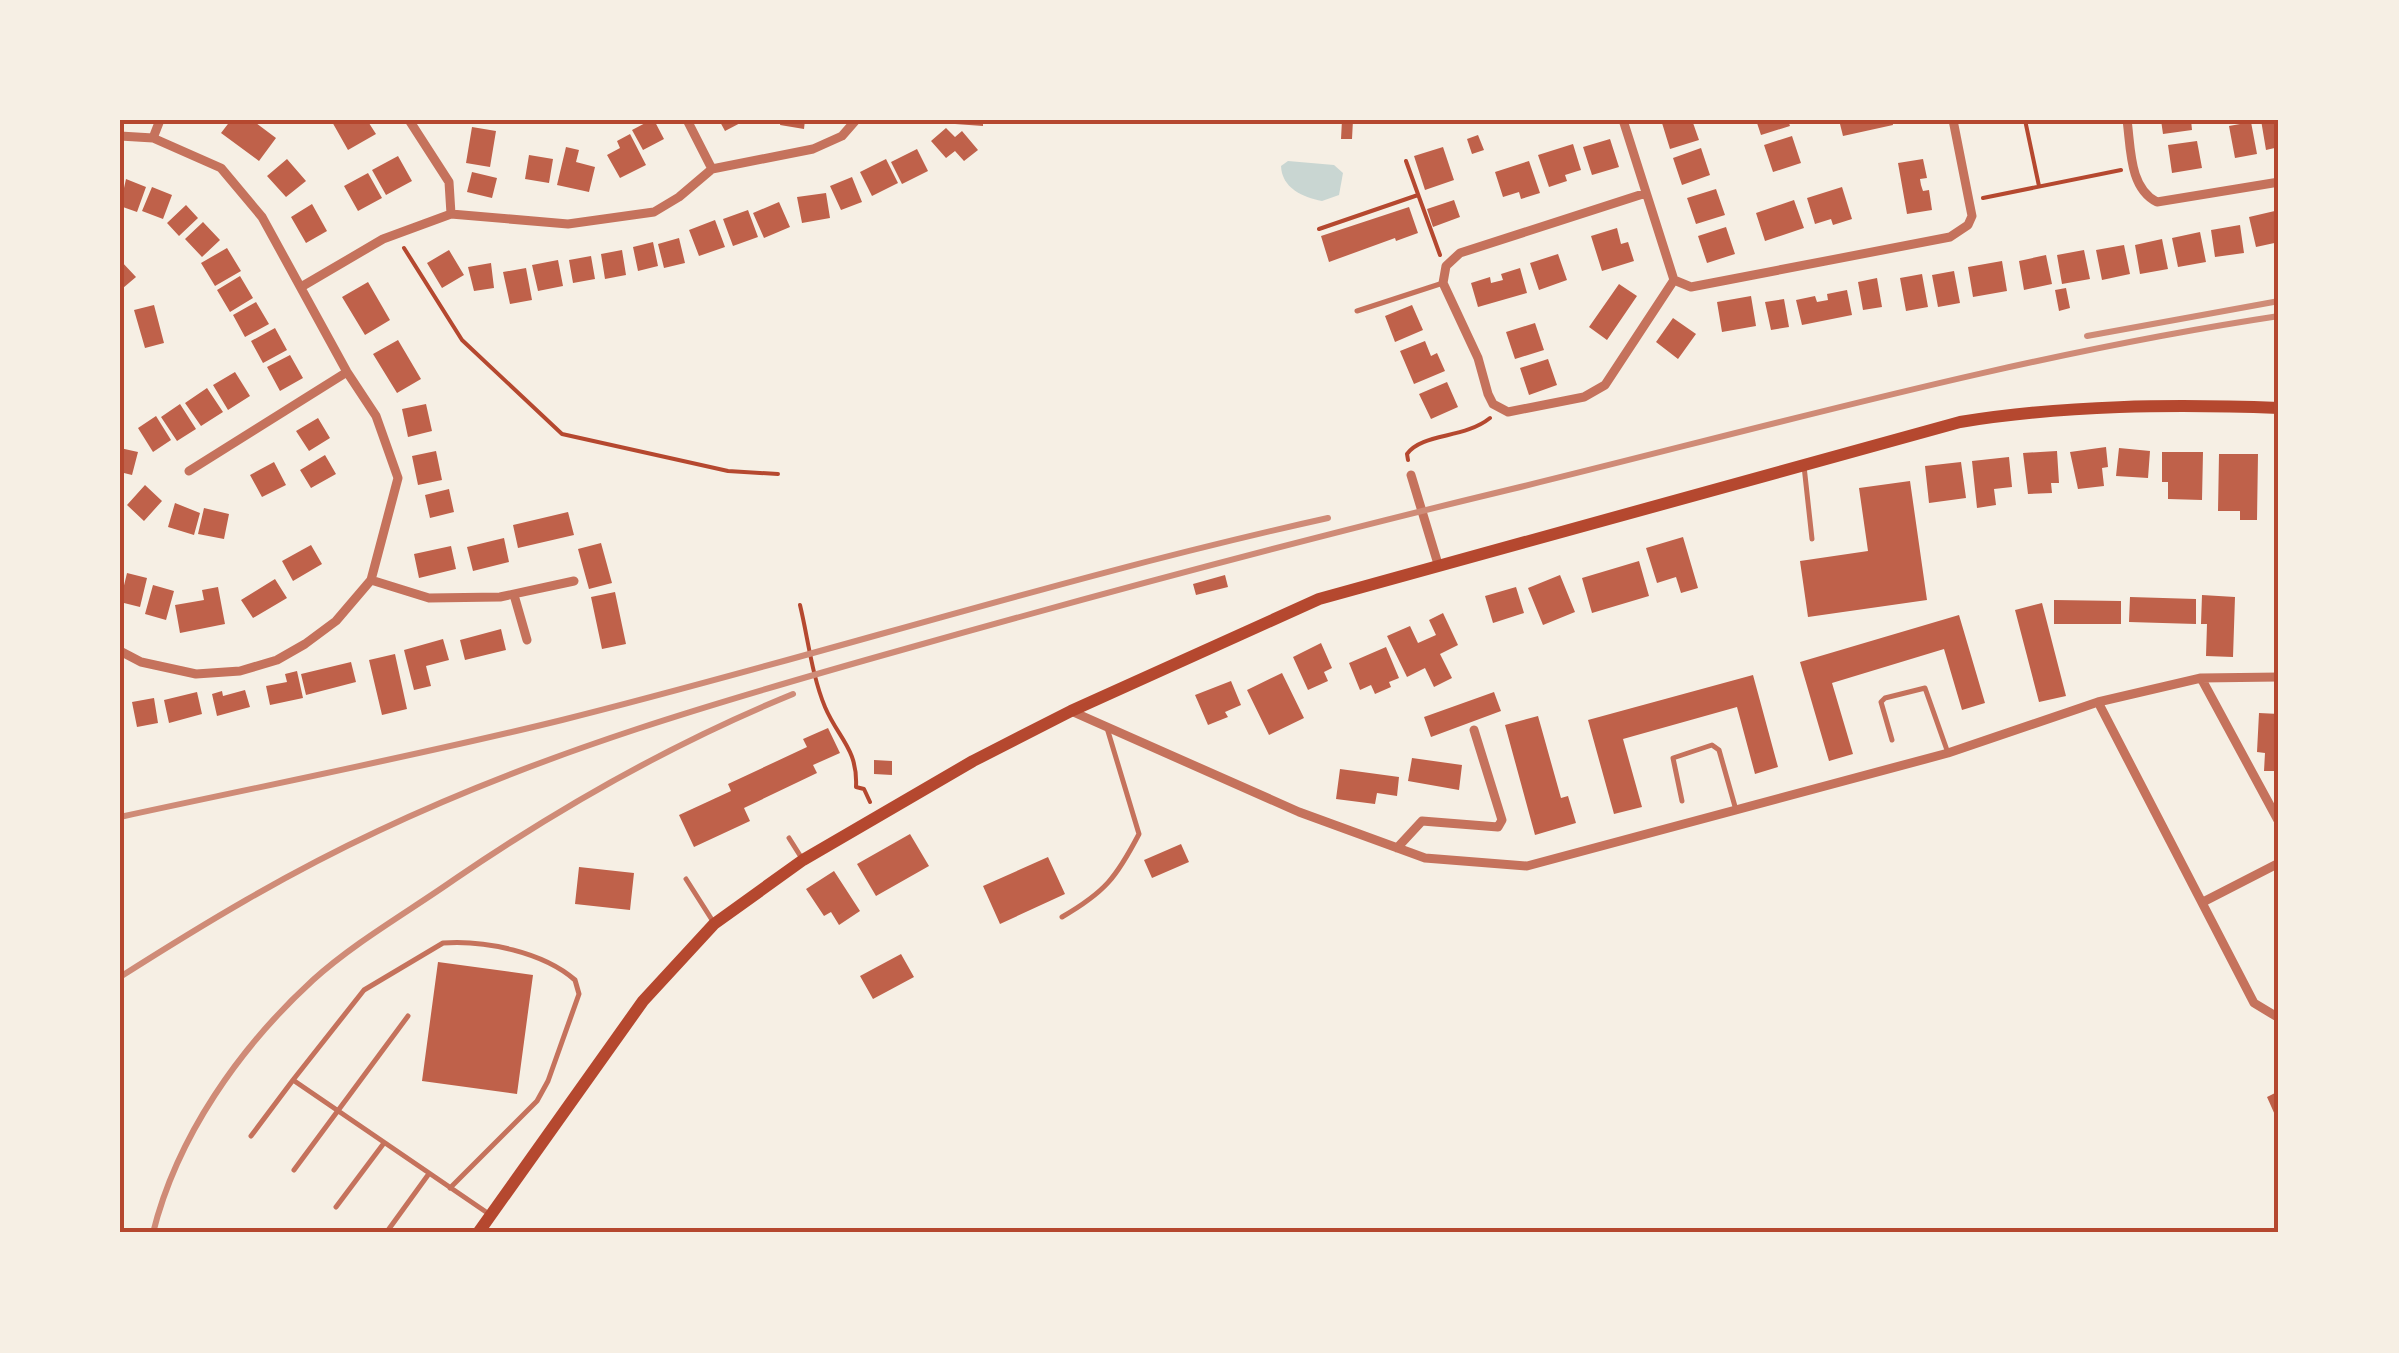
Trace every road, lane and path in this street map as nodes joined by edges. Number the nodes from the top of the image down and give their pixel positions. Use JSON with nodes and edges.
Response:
{"nodes":[{"id":1,"x":160,"y":120,"type":"edge"},
{"id":2,"x":409,"y":120,"type":"edge"},
{"id":3,"x":688,"y":120,"type":"edge"},
{"id":4,"x":856,"y":120,"type":"edge"},
{"id":5,"x":1624,"y":120,"type":"edge"},
{"id":6,"x":1953,"y":120,"type":"edge"},
{"id":7,"x":2025,"y":120,"type":"edge"},
{"id":8,"x":2127,"y":120,"type":"edge"},
{"id":9,"x":120,"y":136,"type":"edge"},
{"id":10,"x":154,"y":138,"type":"junction"},
{"id":11,"x":1406,"y":161,"type":"dead end"},
{"id":12,"x":2135,"y":168,"type":"junction"},
{"id":13,"x":712,"y":169,"type":"junction"},
{"id":14,"x":2279,"y":182,"type":"edge"},
{"id":15,"x":2039,"y":186,"type":"junction"},
{"id":16,"x":1646,"y":193,"type":"junction"},
{"id":17,"x":1418,"y":196,"type":"junction"},
{"id":18,"x":1969,"y":200,"type":"junction"},
{"id":19,"x":451,"y":214,"type":"junction"},
{"id":20,"x":1319,"y":229,"type":"dead end"},
{"id":21,"x":394,"y":233,"type":"junction"},
{"id":22,"x":1449,"y":261,"type":"junction"},
{"id":23,"x":1674,"y":280,"type":"junction"},
{"id":24,"x":1443,"y":283,"type":"junction"},
{"id":25,"x":302,"y":287,"type":"junction"},
{"id":26,"x":1357,"y":312,"type":"dead end"},
{"id":27,"x":347,"y":372,"type":"junction"},
{"id":28,"x":2279,"y":408,"type":"edge"},
{"id":29,"x":1500,"y":410,"type":"junction"},
{"id":30,"x":1803,"y":463,"type":"junction"},
{"id":31,"x":189,"y":472,"type":"dead end"},
{"id":32,"x":778,"y":474,"type":"dead end"},
{"id":33,"x":1411,"y":475,"type":"joint"},
{"id":34,"x":1812,"y":539,"type":"dead end"},
{"id":35,"x":1438,"y":564,"type":"junction"},
{"id":36,"x":371,"y":580,"type":"junction"},
{"id":37,"x":574,"y":581,"type":"dead end"},
{"id":38,"x":514,"y":595,"type":"junction"},
{"id":39,"x":800,"y":606,"type":"dead end"},
{"id":40,"x":527,"y":640,"type":"dead end"},
{"id":41,"x":120,"y":651,"type":"edge"},
{"id":42,"x":2279,"y":677,"type":"edge"},
{"id":43,"x":2201,"y":678,"type":"junction"},
{"id":44,"x":2098,"y":702,"type":"junction"},
{"id":45,"x":1071,"y":710,"type":"junction"},
{"id":46,"x":1107,"y":728,"type":"junction"},
{"id":47,"x":1474,"y":730,"type":"dead end"},
{"id":48,"x":1892,"y":740,"type":"dead end"},
{"id":49,"x":1948,"y":753,"type":"junction"},
{"id":50,"x":1682,"y":801,"type":"dead end"},
{"id":51,"x":1736,"y":810,"type":"junction"},
{"id":52,"x":877,"y":815,"type":"junction"},
{"id":53,"x":2279,"y":822,"type":"edge"},
{"id":54,"x":790,"y":838,"type":"dead end"},
{"id":55,"x":1397,"y":848,"type":"junction"},
{"id":56,"x":803,"y":860,"type":"junction"},
{"id":57,"x":2279,"y":863,"type":"edge"},
{"id":58,"x":686,"y":879,"type":"dead end"},
{"id":59,"x":2203,"y":902,"type":"junction"},
{"id":60,"x":1062,"y":916,"type":"dead end"},
{"id":61,"x":714,"y":924,"type":"junction"},
{"id":62,"x":408,"y":1016,"type":"dead end"},
{"id":63,"x":2279,"y":1018,"type":"edge"},
{"id":64,"x":294,"y":1080,"type":"junction"},
{"id":65,"x":338,"y":1110,"type":"junction"},
{"id":66,"x":251,"y":1136,"type":"dead end"},
{"id":67,"x":384,"y":1143,"type":"junction"},
{"id":68,"x":294,"y":1170,"type":"dead end"},
{"id":69,"x":428,"y":1175,"type":"junction"},
{"id":70,"x":450,"y":1188,"type":"junction"},
{"id":71,"x":336,"y":1207,"type":"dead end"},
{"id":72,"x":490,"y":1215,"type":"junction"},
{"id":73,"x":386,"y":1233,"type":"edge"},
{"id":74,"x":478,"y":1233,"type":"edge"}],
"edges":[{"from":1,"to":10,"type":"street"},
{"from":2,"to":19,"type":"street"},
{"from":3,"to":13,"type":"street"},
{"from":4,"to":13,"type":"street"},
{"from":5,"to":16,"type":"street"},
{"from":6,"to":18,"type":"street"},
{"from":7,"to":15,"type":"path"},
{"from":8,"to":12,"type":"street"},
{"from":9,"to":10,"type":"street"},
{"from":10,"to":25,"type":"street"},
{"from":11,"to":17,"type":"path"},
{"from":12,"to":14,"type":"street"},
{"from":12,"to":15,"type":"path"},
{"from":13,"to":19,"type":"street"},
{"from":15,"to":18,"type":"path"},
{"from":16,"to":22,"type":"street"},
{"from":16,"to":23,"type":"street"},
{"from":17,"to":20,"type":"path"},
{"from":17,"to":22,"type":"path"},
{"from":18,"to":23,"type":"street"},
{"from":19,"to":21,"type":"street"},
{"from":21,"to":25,"type":"street"},
{"from":21,"to":32,"type":"path"},
{"from":22,"to":24,"type":"street"},
{"from":23,"to":29,"type":"street"},
{"from":24,"to":26,"type":"lane"},
{"from":24,"to":29,"type":"street"},
{"from":25,"to":27,"type":"street"},
{"from":27,"to":31,"type":"street"},
{"from":27,"to":36,"type":"street"},
{"from":28,"to":30,"type":"main road"},
{"from":29,"to":33,"type":"path"},
{"from":30,"to":34,"type":"lane"},
{"from":30,"to":35,"type":"main road"},
{"from":33,"to":35,"type":"street"},
{"from":35,"to":45,"type":"main road"},
{"from":36,"to":38,"type":"street"},
{"from":36,"to":41,"type":"street"},
{"from":37,"to":38,"type":"street"},
{"from":38,"to":40,"type":"street"},
{"from":39,"to":52,"type":"path"},
{"from":42,"to":43,"type":"street"},
{"from":43,"to":44,"type":"street"},
{"from":43,"to":53,"type":"street"},
{"from":44,"to":49,"type":"street"},
{"from":44,"to":59,"type":"street"},
{"from":45,"to":46,"type":"street"},
{"from":45,"to":52,"type":"main road"},
{"from":46,"to":55,"type":"street"},
{"from":46,"to":60,"type":"lane"},
{"from":47,"to":55,"type":"street"},
{"from":48,"to":49,"type":"lane"},
{"from":49,"to":51,"type":"street"},
{"from":50,"to":51,"type":"lane"},
{"from":51,"to":55,"type":"street"},
{"from":52,"to":56,"type":"main road"},
{"from":54,"to":56,"type":"lane"},
{"from":56,"to":61,"type":"main road"},
{"from":57,"to":59,"type":"street"},
{"from":58,"to":61,"type":"lane"},
{"from":59,"to":63,"type":"street"},
{"from":61,"to":72,"type":"main road"},
{"from":62,"to":65,"type":"lane"},
{"from":64,"to":65,"type":"lane"},
{"from":64,"to":66,"type":"lane"},
{"from":64,"to":70,"type":"lane"},
{"from":65,"to":67,"type":"lane"},
{"from":65,"to":68,"type":"lane"},
{"from":67,"to":69,"type":"lane"},
{"from":67,"to":71,"type":"lane"},
{"from":69,"to":70,"type":"lane"},
{"from":69,"to":73,"type":"lane"},
{"from":70,"to":72,"type":"lane"},
{"from":72,"to":74,"type":"main road"}]}
